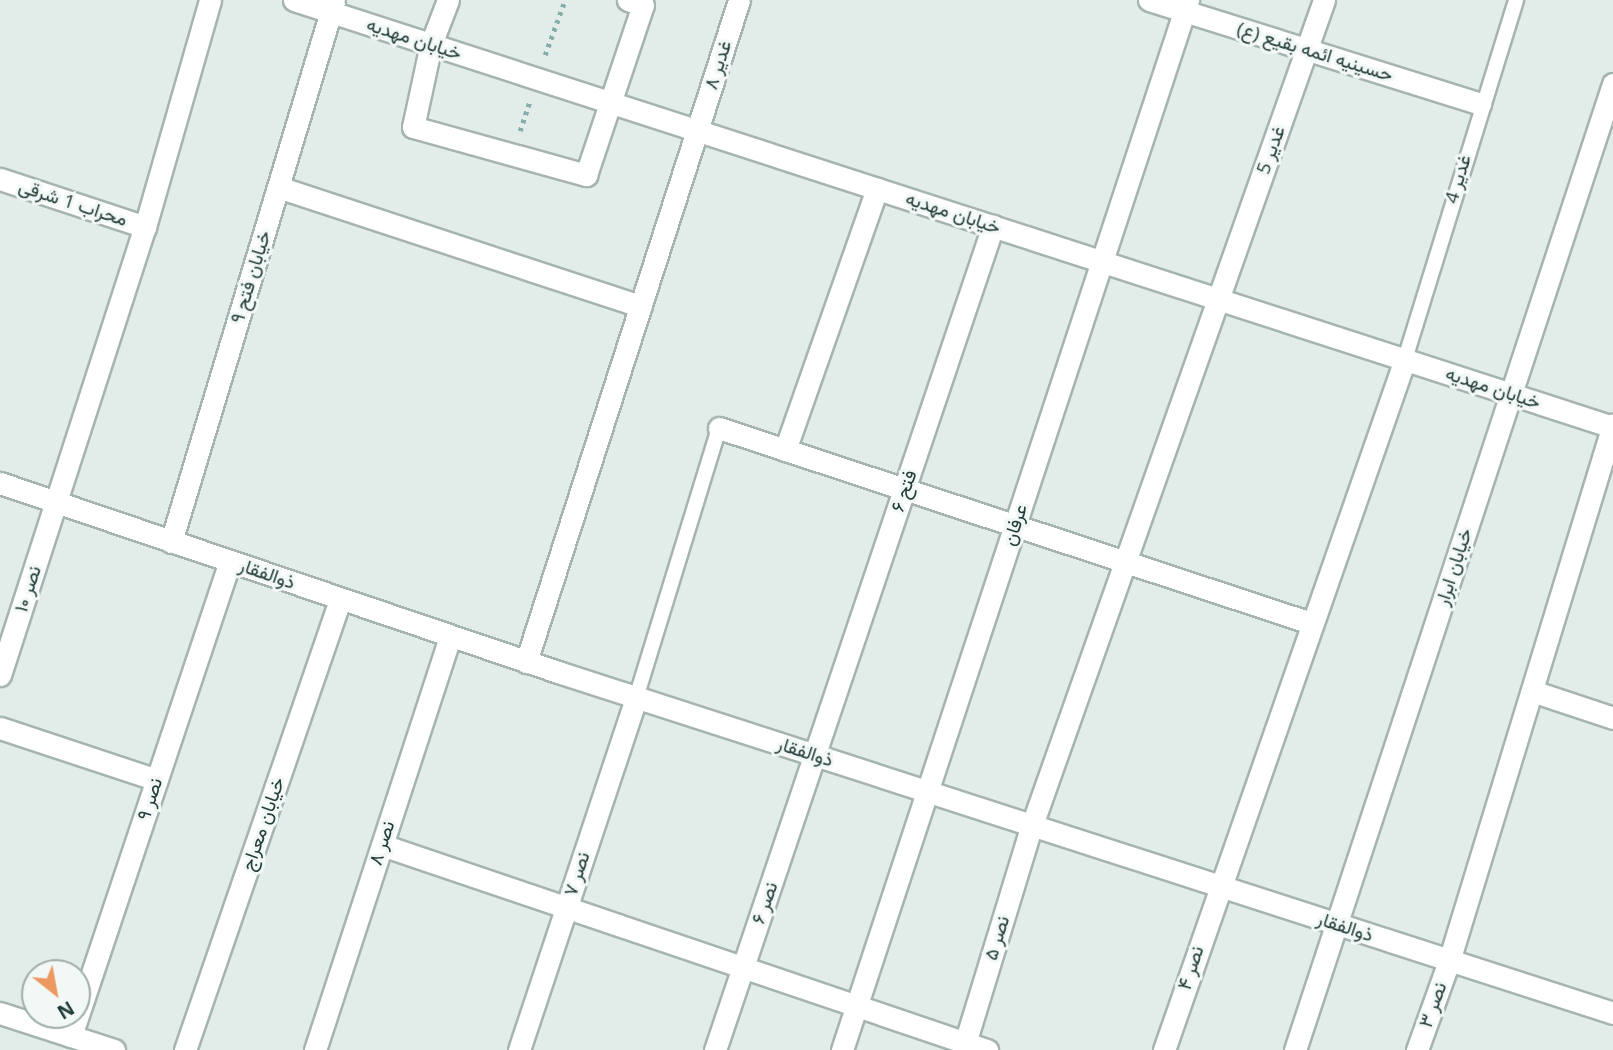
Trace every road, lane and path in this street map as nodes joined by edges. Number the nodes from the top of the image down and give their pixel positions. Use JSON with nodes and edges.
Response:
{"nodes":[{"id":1,"x":210,"y":0,"type":"edge"},
{"id":2,"x":294,"y":0,"type":"edge"},
{"id":3,"x":448,"y":0,"type":"edge"},
{"id":4,"x":628,"y":0,"type":"edge"},
{"id":5,"x":739,"y":0,"type":"edge"},
{"id":6,"x":1149,"y":0,"type":"edge"},
{"id":7,"x":1324,"y":0,"type":"edge"},
{"id":8,"x":1516,"y":0,"type":"edge"},
{"id":9,"x":332,"y":6,"type":"edge"},
{"id":10,"x":1186,"y":6,"type":"edge"},
{"id":11,"x":430,"y":44,"type":"junction"},
{"id":12,"x":1308,"y":50,"type":"junction"},
{"id":13,"x":1613,"y":84,"type":"edge"},
{"id":14,"x":611,"y":102,"type":"junction"},
{"id":15,"x":1480,"y":104,"type":"junction"},
{"id":16,"x":697,"y":130,"type":"junction"},
{"id":17,"x":0,"y":179,"type":"edge"},
{"id":18,"x":278,"y":187,"type":"junction"},
{"id":19,"x":877,"y":188,"type":"junction"},
{"id":20,"x":993,"y":226,"type":"junction"},
{"id":21,"x":145,"y":227,"type":"junction"},
{"id":22,"x":1102,"y":262,"type":"junction"},
{"id":23,"x":1217,"y":299,"type":"junction"},
{"id":24,"x":641,"y":306,"type":"junction"},
{"id":25,"x":1405,"y":359,"type":"junction"},
{"id":26,"x":1511,"y":394,"type":"junction"},
{"id":27,"x":1613,"y":426,"type":"edge"},
{"id":28,"x":719,"y":428,"type":"joint"},
{"id":29,"x":785,"y":450,"type":"junction"},
{"id":30,"x":0,"y":484,"type":"edge"},
{"id":31,"x":904,"y":489,"type":"junction"},
{"id":32,"x":56,"y":502,"type":"junction"},
{"id":33,"x":1015,"y":525,"type":"junction"},
{"id":34,"x":172,"y":542,"type":"junction"},
{"id":35,"x":230,"y":561,"type":"junction"},
{"id":36,"x":1124,"y":561,"type":"junction"},
{"id":37,"x":340,"y":598,"type":"junction"},
{"id":38,"x":1311,"y":623,"type":"junction"},
{"id":39,"x":450,"y":636,"type":"junction"},
{"id":40,"x":526,"y":662,"type":"junction"},
{"id":41,"x":0,"y":675,"type":"edge"},
{"id":42,"x":1532,"y":691,"type":"junction"},
{"id":43,"x":636,"y":698,"type":"junction"},
{"id":44,"x":1613,"y":718,"type":"edge"},
{"id":45,"x":0,"y":728,"type":"edge"},
{"id":46,"x":815,"y":755,"type":"junction"},
{"id":47,"x":157,"y":780,"type":"junction"},
{"id":48,"x":927,"y":792,"type":"junction"},
{"id":49,"x":1032,"y":825,"type":"junction"},
{"id":50,"x":382,"y":845,"type":"junction"},
{"id":51,"x":1218,"y":886,"type":"junction"},
{"id":52,"x":566,"y":908,"type":"junction"},
{"id":53,"x":1337,"y":924,"type":"junction"},
{"id":54,"x":1450,"y":961,"type":"junction"},
{"id":55,"x":743,"y":968,"type":"junction"},
{"id":56,"x":857,"y":1006,"type":"junction"},
{"id":57,"x":0,"y":1013,"type":"edge"},
{"id":58,"x":1613,"y":1013,"type":"edge"},
{"id":59,"x":71,"y":1036,"type":"junction"},
{"id":60,"x":964,"y":1046,"type":"edge"},
{"id":61,"x":114,"y":1050,"type":"edge"},
{"id":62,"x":185,"y":1050,"type":"edge"},
{"id":63,"x":315,"y":1050,"type":"edge"},
{"id":64,"x":519,"y":1050,"type":"edge"},
{"id":65,"x":715,"y":1050,"type":"edge"},
{"id":66,"x":842,"y":1050,"type":"edge"},
{"id":67,"x":987,"y":1050,"type":"edge"},
{"id":68,"x":1164,"y":1050,"type":"edge"},
{"id":69,"x":1295,"y":1050,"type":"edge"},
{"id":70,"x":1417,"y":1050,"type":"edge"}],
"edges":[{"from":1,"to":21,"type":"street","name":"نصر ۱۰"},
{"from":2,"to":9,"type":"street","name":"خیابان مهدیه"},
{"from":3,"to":11,"type":"street"},
{"from":4,"to":14,"type":"street"},
{"from":5,"to":16,"type":"street","name":"غدیر ۸"},
{"from":6,"to":10,"type":"street","name":"حسینیه ائمه بقیع (ع)"},
{"from":7,"to":12,"type":"street","name":"غدیر 5"},
{"from":8,"to":15,"type":"lane","name":"غدیر 4"},
{"from":9,"to":11,"type":"street","name":"خیابان مهدیه"},
{"from":9,"to":18,"type":"street","name":"خیابان فتح ۹"},
{"from":10,"to":12,"type":"street","name":"حسینیه ائمه بقیع (ع)"},
{"from":10,"to":22,"type":"street","name":"عرفان"},
{"from":11,"to":14,"type":"street","name":"خیابان مهدیه"},
{"from":11,"to":14,"type":"street"},
{"from":12,"to":15,"type":"street","name":"حسینیه ائمه بقیع (ع)"},
{"from":12,"to":23,"type":"street","name":"غدیر 5"},
{"from":13,"to":26,"type":"street","name":"خیابان ابرار"},
{"from":14,"to":16,"type":"street","name":"خیابان مهدیه"},
{"from":15,"to":25,"type":"lane","name":"غدیر 4"},
{"from":16,"to":19,"type":"street","name":"خیابان مهدیه"},
{"from":16,"to":24,"type":"street","name":"غدیر ۸"},
{"from":17,"to":21,"type":"street","name":"محراب 1 شرقی"},
{"from":18,"to":24,"type":"street"},
{"from":18,"to":34,"type":"street","name":"خیابان فتح ۹"},
{"from":19,"to":20,"type":"street","name":"خیابان مهدیه"},
{"from":19,"to":29,"type":"street"},
{"from":20,"to":22,"type":"street","name":"خیابان مهدیه"},
{"from":20,"to":31,"type":"street","name":"فتح ۶"},
{"from":21,"to":32,"type":"street","name":"نصر ۱۰"},
{"from":22,"to":23,"type":"street","name":"خیابان مهدیه"},
{"from":22,"to":33,"type":"street","name":"عرفان"},
{"from":23,"to":25,"type":"street","name":"خیابان مهدیه"},
{"from":23,"to":36,"type":"street","name":"غدیر 5"},
{"from":24,"to":40,"type":"street","name":"غدیر ۸"},
{"from":25,"to":26,"type":"street","name":"خیابان مهدیه"},
{"from":25,"to":38,"type":"street","name":"نصر ۴"},
{"from":26,"to":27,"type":"street","name":"خیابان مهدیه"},
{"from":26,"to":53,"type":"street","name":"خیابان ابرار"},
{"from":27,"to":42,"type":"street","name":"نصر ۳"},
{"from":28,"to":29,"type":"street"},
{"from":28,"to":43,"type":"lane"},
{"from":29,"to":31,"type":"street"},
{"from":30,"to":32,"type":"street","name":"ذوالفقار"},
{"from":31,"to":33,"type":"street"},
{"from":31,"to":46,"type":"street","name":"فتح ۶"},
{"from":32,"to":34,"type":"street","name":"ذوالفقار"},
{"from":32,"to":41,"type":"street","name":"نصر ۱۰"},
{"from":33,"to":36,"type":"street"},
{"from":33,"to":48,"type":"street","name":"عرفان"},
{"from":34,"to":35,"type":"street","name":"ذوالفقار"},
{"from":35,"to":37,"type":"street","name":"ذوالفقار"},
{"from":35,"to":47,"type":"street","name":"نصر ۹"},
{"from":36,"to":38,"type":"street"},
{"from":36,"to":49,"type":"street","name":"نصر ۵"},
{"from":37,"to":39,"type":"street","name":"ذوالفقار"},
{"from":37,"to":62,"type":"street","name":"خیابان معراج"},
{"from":38,"to":51,"type":"street","name":"نصر ۴"},
{"from":39,"to":40,"type":"street","name":"ذوالفقار"},
{"from":39,"to":50,"type":"street","name":"نصر ۸"},
{"from":40,"to":43,"type":"street","name":"ذوالفقار"},
{"from":42,"to":44,"type":"street"},
{"from":42,"to":54,"type":"street","name":"نصر ۳"},
{"from":43,"to":46,"type":"street","name":"ذوالفقار"},
{"from":43,"to":52,"type":"street","name":"نصر ۷"},
{"from":45,"to":47,"type":"street"},
{"from":46,"to":48,"type":"street","name":"ذوالفقار"},
{"from":46,"to":55,"type":"street","name":"نصر ۶"},
{"from":47,"to":59,"type":"street","name":"نصر ۹"},
{"from":48,"to":49,"type":"street","name":"ذوالفقار"},
{"from":48,"to":56,"type":"street","name":"عرفان"},
{"from":49,"to":51,"type":"street","name":"ذوالفقار"},
{"from":49,"to":60,"type":"street","name":"نصر ۵"},
{"from":50,"to":52,"type":"street"},
{"from":50,"to":63,"type":"street","name":"نصر ۸"},
{"from":51,"to":53,"type":"street","name":"ذوالفقار"},
{"from":51,"to":68,"type":"street","name":"نصر ۴"},
{"from":52,"to":55,"type":"street"},
{"from":52,"to":64,"type":"street","name":"نصر ۷"},
{"from":53,"to":54,"type":"street","name":"ذوالفقار"},
{"from":53,"to":69,"type":"street","name":"خیابان ابرار"},
{"from":54,"to":58,"type":"street","name":"ذوالفقار"},
{"from":54,"to":70,"type":"street","name":"نصر ۳"},
{"from":55,"to":56,"type":"street"},
{"from":55,"to":65,"type":"street","name":"نصر ۶"},
{"from":56,"to":60,"type":"street"},
{"from":56,"to":66,"type":"street","name":"عرفان"},
{"from":57,"to":59,"type":"street"},
{"from":59,"to":61,"type":"street"},
{"from":60,"to":67,"type":"street"}]}
